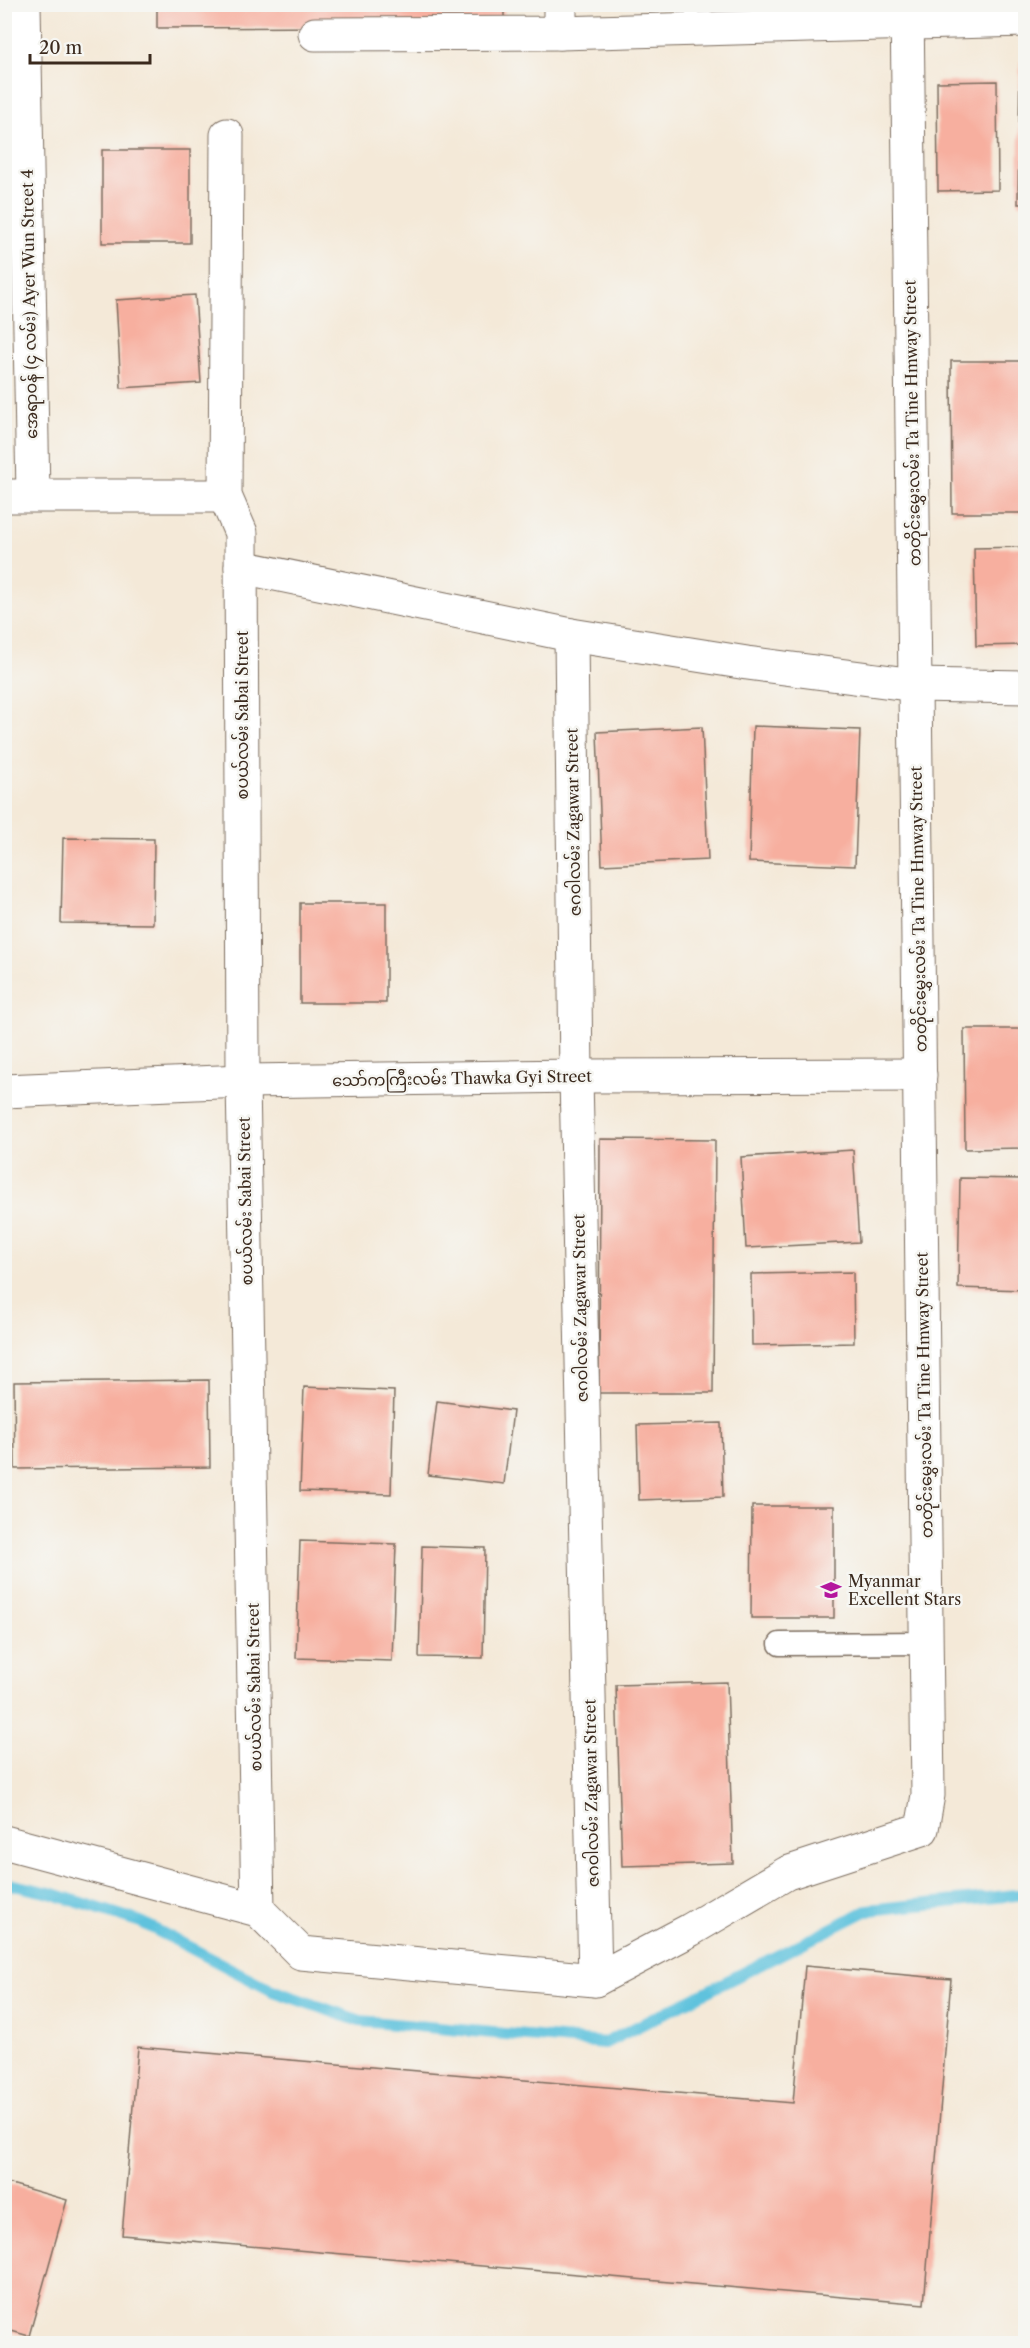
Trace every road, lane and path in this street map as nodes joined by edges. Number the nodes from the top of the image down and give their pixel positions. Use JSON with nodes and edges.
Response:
{"nodes":[{"id":1,"x":24,"y":4,"type":"edge"},
{"id":2,"x":907,"y":14,"type":"edge"},
{"id":3,"x":560,"y":19,"type":"edge"},
{"id":4,"x":1026,"y":20,"type":"edge"},
{"id":5,"x":315,"y":34,"type":"dead end"},
{"id":6,"x":228,"y":135,"type":"dead end"},
{"id":7,"x":19,"y":495,"type":"edge"},
{"id":8,"x":225,"y":496,"type":"junction"},
{"id":9,"x":241,"y":567,"type":"junction"},
{"id":10,"x":571,"y":635,"type":"junction"},
{"id":11,"x":915,"y":685,"type":"junction"},
{"id":12,"x":1026,"y":687,"type":"edge"},
{"id":13,"x":920,"y":1075,"type":"junction"},
{"id":14,"x":576,"y":1076,"type":"junction"},
{"id":15,"x":243,"y":1081,"type":"junction"},
{"id":16,"x":4,"y":1091,"type":"edge"},
{"id":17,"x":927,"y":1643,"type":"junction"},
{"id":18,"x":780,"y":1644,"type":"dead end"},
{"id":19,"x":4,"y":1842,"type":"edge"},
{"id":20,"x":258,"y":1910,"type":"junction"},
{"id":21,"x":595,"y":1980,"type":"junction"}],
"edges":[{"from":1,"to":7,"type":"street","name":"အေရာဝန် (၄ လမ်း) Ayer Wun Street 4"},
{"from":2,"to":3,"type":"street"},
{"from":2,"to":4,"type":"street"},
{"from":2,"to":11,"type":"street","name":"တတိုင်းမွှေးလမ်း Ta Tine Hmway Street"},
{"from":3,"to":5,"type":"street"},
{"from":6,"to":8,"type":"street"},
{"from":7,"to":8,"type":"street"},
{"from":8,"to":9,"type":"street","name":"စပယ်လမ်း Sabai Street"},
{"from":9,"to":10,"type":"street"},
{"from":9,"to":15,"type":"street","name":"စပယ်လမ်း Sabai Street"},
{"from":10,"to":11,"type":"street"},
{"from":10,"to":14,"type":"street","name":"ဇဂဝါလမ်း Zagawar Street"},
{"from":11,"to":12,"type":"street"},
{"from":11,"to":13,"type":"street","name":"တတိုင်းမွှေးလမ်း Ta Tine Hmway Street"},
{"from":13,"to":14,"type":"street","name":"သော်ကကြီးလမ်း Thawka Gyi Street"},
{"from":13,"to":17,"type":"street","name":"တတိုင်းမွှေးလမ်း Ta Tine Hmway Street"},
{"from":14,"to":15,"type":"street","name":"သော်ကကြီးလမ်း Thawka Gyi Street"},
{"from":14,"to":21,"type":"street","name":"ဇဂဝါလမ်း Zagawar Street"},
{"from":15,"to":16,"type":"street","name":"သော်ကကြီးလမ်း Thawka Gyi Street"},
{"from":15,"to":20,"type":"street","name":"စပယ်လမ်း Sabai Street"},
{"from":17,"to":18,"type":"lane"},
{"from":17,"to":21,"type":"street","name":"တတိုင်းမွှေးလမ်း Ta Tine Hmway Street"},
{"from":19,"to":20,"type":"street"},
{"from":20,"to":21,"type":"street"}]}
